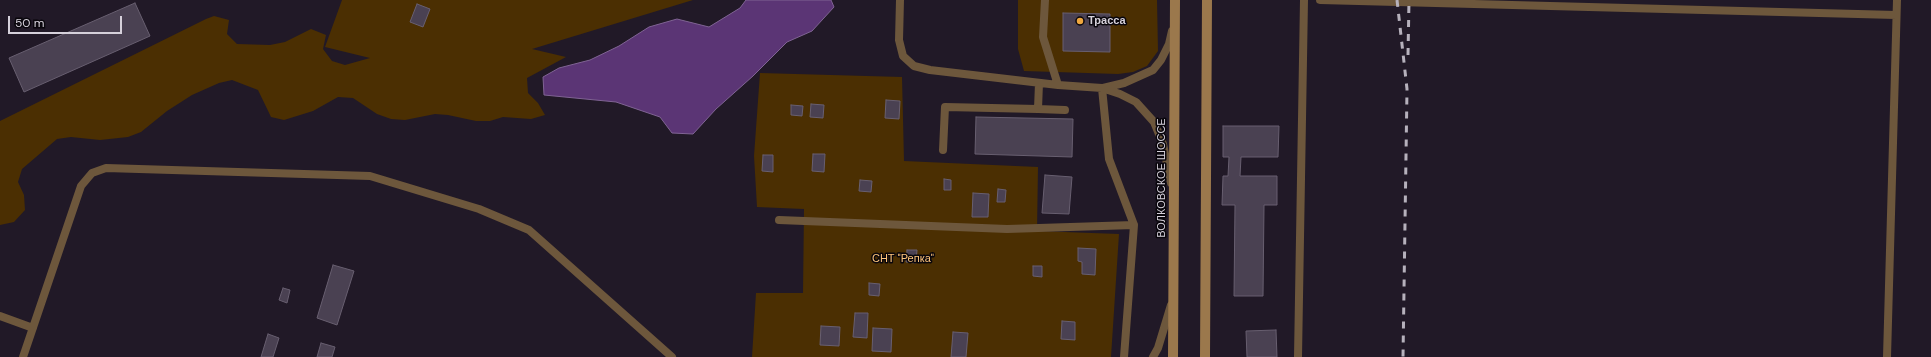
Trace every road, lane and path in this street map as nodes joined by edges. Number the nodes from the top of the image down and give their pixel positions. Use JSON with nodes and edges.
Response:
{"nodes":[{"id":1,"x":900,"y":0,"type":"edge"},
{"id":2,"x":1045,"y":0,"type":"edge"},
{"id":3,"x":1175,"y":0,"type":"edge"},
{"id":4,"x":1207,"y":0,"type":"edge"},
{"id":5,"x":1304,"y":0,"type":"edge"},
{"id":6,"x":1320,"y":0,"type":"edge"},
{"id":7,"x":1897,"y":0,"type":"edge"},
{"id":8,"x":1435,"y":2,"type":"edge"},
{"id":9,"x":1515,"y":2,"type":"edge"},
{"id":10,"x":1896,"y":15,"type":"junction"},
{"id":11,"x":1175,"y":21,"type":"junction"},
{"id":12,"x":1039,"y":83,"type":"junction"},
{"id":13,"x":1058,"y":85,"type":"junction"},
{"id":14,"x":1102,"y":88,"type":"junction"},
{"id":15,"x":1038,"y":109,"type":"junction"},
{"id":16,"x":1064,"y":110,"type":"dead end"},
{"id":17,"x":944,"y":150,"type":"dead end"},
{"id":18,"x":1174,"y":194,"type":"junction"},
{"id":19,"x":779,"y":220,"type":"dead end"},
{"id":20,"x":1134,"y":225,"type":"junction"},
{"id":21,"x":1173,"y":299,"type":"junction"},
{"id":22,"x":0,"y":316,"type":"edge"},
{"id":23,"x":33,"y":328,"type":"junction"},
{"id":24,"x":23,"y":357,"type":"edge"},
{"id":25,"x":672,"y":357,"type":"edge"},
{"id":26,"x":1124,"y":357,"type":"edge"},
{"id":27,"x":1153,"y":357,"type":"edge"},
{"id":28,"x":1173,"y":357,"type":"edge"},
{"id":29,"x":1205,"y":357,"type":"edge"},
{"id":30,"x":1298,"y":357,"type":"edge"},
{"id":31,"x":1887,"y":357,"type":"edge"}],
"edges":[{"from":1,"to":12,"type":"lane"},
{"from":2,"to":13,"type":"lane"},
{"from":3,"to":11,"type":"main road","name":"ВОЛКОВСКОЕ ШОССЕ"},
{"from":4,"to":29,"type":"main road"},
{"from":5,"to":30,"type":"lane"},
{"from":6,"to":8,"type":"lane"},
{"from":7,"to":10,"type":"lane"},
{"from":8,"to":9,"type":"lane"},
{"from":9,"to":10,"type":"lane"},
{"from":10,"to":31,"type":"lane"},
{"from":11,"to":14,"type":"lane"},
{"from":11,"to":18,"type":"main road","name":"ВОЛКОВСКОЕ ШОССЕ"},
{"from":12,"to":13,"type":"lane"},
{"from":12,"to":15,"type":"lane"},
{"from":13,"to":14,"type":"lane"},
{"from":14,"to":18,"type":"lane"},
{"from":14,"to":20,"type":"lane"},
{"from":15,"to":16,"type":"lane"},
{"from":15,"to":17,"type":"lane"},
{"from":18,"to":21,"type":"main road","name":"ВОЛКОВСКОЕ ШОССЕ"},
{"from":19,"to":20,"type":"lane"},
{"from":20,"to":26,"type":"lane"},
{"from":21,"to":27,"type":"lane"},
{"from":21,"to":28,"type":"main road","name":"ВОЛКОВСКОЕ ШОССЕ"},
{"from":22,"to":23,"type":"lane"},
{"from":23,"to":24,"type":"lane"},
{"from":23,"to":25,"type":"lane"}]}
